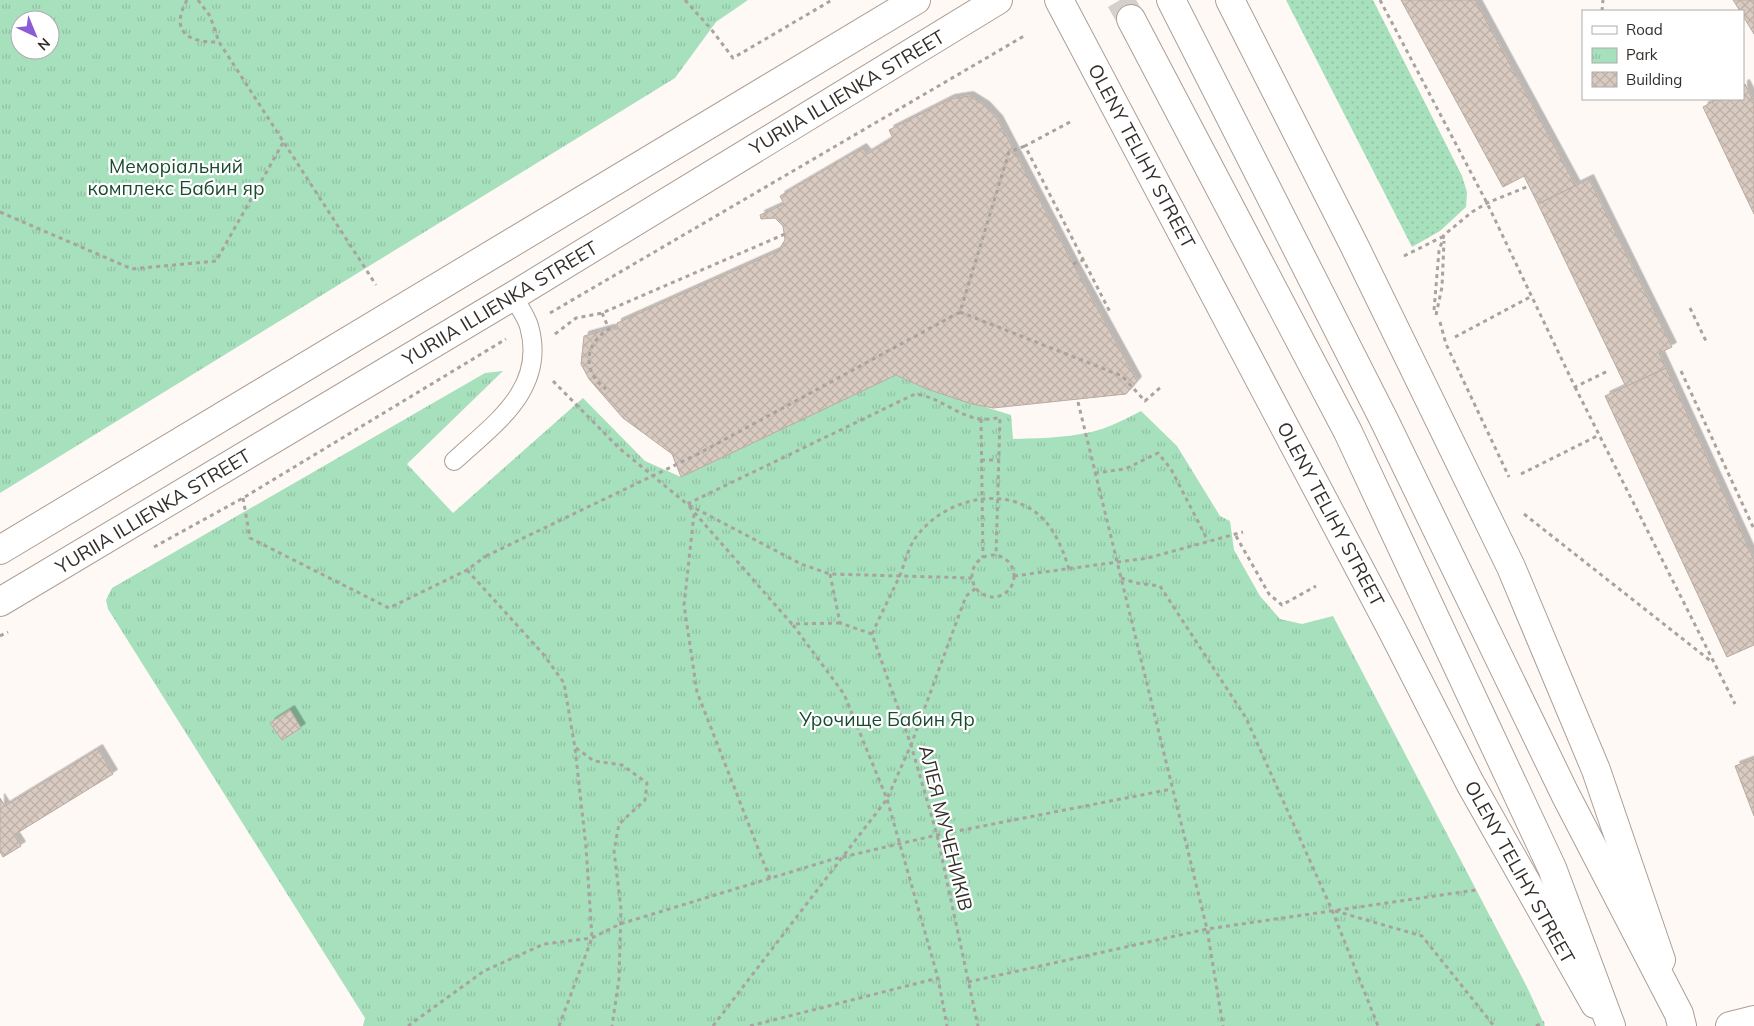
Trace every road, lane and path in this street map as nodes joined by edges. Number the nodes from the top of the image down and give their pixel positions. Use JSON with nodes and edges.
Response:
{"nodes":[{"id":1,"x":187,"y":0,"type":"edge"},
{"id":2,"x":198,"y":0,"type":"edge"},
{"id":3,"x":685,"y":0,"type":"edge"},
{"id":4,"x":832,"y":0,"type":"edge"},
{"id":5,"x":916,"y":0,"type":"edge"},
{"id":6,"x":998,"y":0,"type":"edge"},
{"id":7,"x":1059,"y":0,"type":"edge"},
{"id":8,"x":1171,"y":0,"type":"edge"},
{"id":9,"x":1230,"y":0,"type":"edge"},
{"id":10,"x":1380,"y":0,"type":"edge"},
{"id":11,"x":1131,"y":19,"type":"tunnel mouth"},
{"id":12,"x":219,"y":42,"type":"junction"},
{"id":13,"x":1070,"y":122,"type":"dead end"},
{"id":14,"x":284,"y":141,"type":"junction"},
{"id":15,"x":1025,"y":146,"type":"junction"},
{"id":16,"x":1529,"y":186,"type":"dead end"},
{"id":17,"x":1488,"y":203,"type":"junction"},
{"id":18,"x":0,"y":212,"type":"edge"},
{"id":19,"x":785,"y":234,"type":"dead end"},
{"id":20,"x":1444,"y":236,"type":"junction"},
{"id":21,"x":1404,"y":256,"type":"dead end"},
{"id":22,"x":1083,"y":260,"type":"junction"},
{"id":23,"x":1073,"y":264,"type":"dead end"},
{"id":24,"x":376,"y":285,"type":"dead end"},
{"id":25,"x":513,"y":296,"type":"junction"},
{"id":26,"x":1532,"y":296,"type":"junction"},
{"id":27,"x":1690,"y":308,"type":"dead end"},
{"id":28,"x":1434,"y":310,"type":"dead end"},
{"id":29,"x":960,"y":312,"type":"junction"},
{"id":30,"x":602,"y":314,"type":"junction"},
{"id":31,"x":1111,"y":314,"type":"dead end"},
{"id":32,"x":1436,"y":315,"type":"dead end"},
{"id":33,"x":1440,"y":322,"type":"dead end"},
{"id":34,"x":1455,"y":337,"type":"dead end"},
{"id":35,"x":552,"y":340,"type":"dead end"},
{"id":36,"x":1706,"y":341,"type":"dead end"},
{"id":37,"x":1608,"y":371,"type":"dead end"},
{"id":38,"x":1681,"y":371,"type":"dead end"},
{"id":39,"x":546,"y":375,"type":"dead end"},
{"id":40,"x":1162,"y":386,"type":"dead end"},
{"id":41,"x":1576,"y":387,"type":"junction"},
{"id":42,"x":606,"y":389,"type":"dead end"},
{"id":43,"x":1078,"y":402,"type":"dead end"},
{"id":44,"x":981,"y":419,"type":"junction"},
{"id":45,"x":1599,"y":434,"type":"junction"},
{"id":46,"x":981,"y":460,"type":"junction"},
{"id":47,"x":999,"y":460,"type":"junction"},
{"id":48,"x":454,"y":462,"type":"dead end"},
{"id":49,"x":1096,"y":473,"type":"junction"},
{"id":50,"x":1521,"y":474,"type":"dead end"},
{"id":51,"x":1509,"y":477,"type":"dead end"},
{"id":52,"x":243,"y":498,"type":"dead end"},
{"id":53,"x":998,"y":498,"type":"junction"},
{"id":54,"x":981,"y":499,"type":"junction"},
{"id":55,"x":687,"y":504,"type":"junction"},
{"id":56,"x":694,"y":514,"type":"junction"},
{"id":57,"x":1524,"y":514,"type":"dead end"},
{"id":58,"x":1753,"y":522,"type":"edge"},
{"id":59,"x":1754,"y":530,"type":"edge"},
{"id":60,"x":1243,"y":532,"type":"dead end"},
{"id":61,"x":1236,"y":536,"type":"junction"},
{"id":62,"x":1208,"y":542,"type":"junction"},
{"id":63,"x":0,"y":550,"type":"edge"},
{"id":64,"x":996,"y":556,"type":"junction"},
{"id":65,"x":983,"y":558,"type":"junction"},
{"id":66,"x":1117,"y":563,"type":"junction"},
{"id":67,"x":1069,"y":569,"type":"junction"},
{"id":68,"x":467,"y":570,"type":"junction"},
{"id":69,"x":830,"y":574,"type":"junction"},
{"id":70,"x":900,"y":575,"type":"junction"},
{"id":71,"x":1014,"y":576,"type":"junction"},
{"id":72,"x":972,"y":578,"type":"junction"},
{"id":73,"x":1121,"y":578,"type":"junction"},
{"id":74,"x":1316,"y":586,"type":"dead end"},
{"id":75,"x":976,"y":588,"type":"junction"},
{"id":76,"x":0,"y":602,"type":"edge"},
{"id":77,"x":840,"y":623,"type":"junction"},
{"id":78,"x":792,"y":624,"type":"junction"},
{"id":79,"x":872,"y":634,"type":"junction"},
{"id":80,"x":1714,"y":664,"type":"junction"},
{"id":81,"x":1735,"y":704,"type":"dead end"},
{"id":82,"x":911,"y":745,"type":"junction"},
{"id":83,"x":575,"y":748,"type":"junction"},
{"id":84,"x":1172,"y":789,"type":"junction"},
{"id":85,"x":887,"y":799,"type":"junction"},
{"id":86,"x":937,"y":835,"type":"junction"},
{"id":87,"x":902,"y":844,"type":"junction"},
{"id":88,"x":842,"y":858,"type":"junction"},
{"id":89,"x":770,"y":879,"type":"junction"},
{"id":90,"x":1476,"y":890,"type":"dead end"},
{"id":91,"x":1332,"y":910,"type":"junction"},
{"id":92,"x":620,"y":924,"type":"junction"},
{"id":93,"x":1207,"y":929,"type":"junction"},
{"id":94,"x":592,"y":938,"type":"junction"},
{"id":95,"x":938,"y":978,"type":"junction"},
{"id":96,"x":968,"y":982,"type":"junction"},
{"id":97,"x":1680,"y":1020,"type":"edge"},
{"id":98,"x":1754,"y":1020,"type":"edge"},
{"id":99,"x":1544,"y":1022,"type":"dead end"},
{"id":100,"x":408,"y":1026,"type":"edge"},
{"id":101,"x":559,"y":1026,"type":"edge"},
{"id":102,"x":612,"y":1026,"type":"edge"},
{"id":103,"x":713,"y":1026,"type":"edge"},
{"id":104,"x":750,"y":1026,"type":"edge"},
{"id":105,"x":947,"y":1026,"type":"edge"},
{"id":106,"x":978,"y":1026,"type":"edge"},
{"id":107,"x":1223,"y":1026,"type":"edge"},
{"id":108,"x":1378,"y":1026,"type":"edge"},
{"id":109,"x":1494,"y":1026,"type":"edge"},
{"id":110,"x":1536,"y":1026,"type":"edge"},
{"id":111,"x":1609,"y":1026,"type":"edge"},
{"id":112,"x":1730,"y":1026,"type":"edge"}],
"edges":[{"from":1,"to":12,"type":"path"},
{"from":2,"to":12,"type":"path"},
{"from":3,"to":4,"type":"path"},
{"from":5,"to":63,"type":"main road"},
{"from":6,"to":25,"type":"main road","name":"YURIIA ILLIENKA STREET"},
{"from":7,"to":111,"type":"main road","name":"OLENY TELIHY STREET"},
{"from":8,"to":97,"type":"main road"},
{"from":9,"to":97,"type":"main road"},
{"from":10,"to":17,"type":"path"},
{"from":11,"to":111,"type":"main road","name":"OLENY TELIHY STREET"},
{"from":12,"to":14,"type":"path"},
{"from":13,"to":15,"type":"path"},
{"from":14,"to":18,"type":"path"},
{"from":14,"to":24,"type":"path"},
{"from":15,"to":22,"type":"path"},
{"from":15,"to":29,"type":"path"},
{"from":16,"to":17,"type":"path"},
{"from":17,"to":20,"type":"path"},
{"from":17,"to":26,"type":"path"},
{"from":19,"to":30,"type":"path"},
{"from":20,"to":21,"type":"path"},
{"from":20,"to":28,"type":"path"},
{"from":20,"to":32,"type":"path"},
{"from":22,"to":23,"type":"path"},
{"from":22,"to":31,"type":"path"},
{"from":25,"to":48,"type":"lane"},
{"from":25,"to":76,"type":"main road","name":"YURIIA ILLIENKA STREET"},
{"from":26,"to":34,"type":"path"},
{"from":26,"to":41,"type":"path"},
{"from":27,"to":36,"type":"path"},
{"from":29,"to":40,"type":"path"},
{"from":29,"to":68,"type":"path","bridge":true},
{"from":30,"to":35,"type":"path"},
{"from":30,"to":42,"type":"path"},
{"from":33,"to":51,"type":"path"},
{"from":37,"to":41,"type":"path"},
{"from":38,"to":58,"type":"path"},
{"from":39,"to":55,"type":"path"},
{"from":41,"to":45,"type":"path"},
{"from":43,"to":49,"type":"path"},
{"from":44,"to":46,"type":"path"},
{"from":44,"to":47,"type":"path"},
{"from":44,"to":55,"type":"path"},
{"from":45,"to":50,"type":"path"},
{"from":45,"to":80,"type":"path"},
{"from":46,"to":47,"type":"path"},
{"from":46,"to":54,"type":"path"},
{"from":47,"to":53,"type":"path"},
{"from":49,"to":62,"type":"path"},
{"from":49,"to":66,"type":"path"},
{"from":52,"to":68,"type":"path"},
{"from":53,"to":54,"type":"path"},
{"from":53,"to":64,"type":"path"},
{"from":53,"to":67,"type":"path"},
{"from":54,"to":65,"type":"path"},
{"from":54,"to":70,"type":"path"},
{"from":55,"to":56,"type":"path"},
{"from":55,"to":69,"type":"path"},
{"from":56,"to":78,"type":"path"},
{"from":56,"to":89,"type":"path"},
{"from":57,"to":80,"type":"path"},
{"from":58,"to":59,"type":"path"},
{"from":60,"to":61,"type":"path"},
{"from":61,"to":62,"type":"path"},
{"from":61,"to":74,"type":"path"},
{"from":62,"to":66,"type":"path"},
{"from":64,"to":65,"type":"path"},
{"from":64,"to":71,"type":"path"},
{"from":65,"to":72,"type":"path"},
{"from":66,"to":67,"type":"path"},
{"from":66,"to":73,"type":"path"},
{"from":67,"to":71,"type":"path"},
{"from":68,"to":83,"type":"path"},
{"from":69,"to":70,"type":"path"},
{"from":69,"to":77,"type":"path"},
{"from":70,"to":72,"type":"path"},
{"from":70,"to":79,"type":"path"},
{"from":71,"to":75,"type":"path"},
{"from":72,"to":75,"type":"path"},
{"from":73,"to":84,"type":"path"},
{"from":73,"to":91,"type":"path"},
{"from":75,"to":82,"type":"path"},
{"from":77,"to":78,"type":"path"},
{"from":77,"to":79,"type":"path"},
{"from":78,"to":85,"type":"path"},
{"from":79,"to":82,"type":"path","name":"АЛЕЯ МУЧЕНИКІВ"},
{"from":80,"to":81,"type":"path"},
{"from":82,"to":85,"type":"path"},
{"from":82,"to":86,"type":"path","name":"АЛЕЯ МУЧЕНИКІВ"},
{"from":83,"to":92,"type":"path"},
{"from":83,"to":94,"type":"path"},
{"from":84,"to":86,"type":"path"},
{"from":84,"to":93,"type":"path"},
{"from":85,"to":87,"type":"path"},
{"from":85,"to":88,"type":"path"},
{"from":86,"to":87,"type":"path"},
{"from":86,"to":96,"type":"path","name":"АЛЕЯ МУЧЕНИКІВ"},
{"from":87,"to":88,"type":"path"},
{"from":87,"to":95,"type":"path"},
{"from":88,"to":89,"type":"path"},
{"from":88,"to":103,"type":"path"},
{"from":89,"to":92,"type":"path"},
{"from":90,"to":91,"type":"path"},
{"from":91,"to":93,"type":"path"},
{"from":91,"to":108,"type":"path"},
{"from":91,"to":109,"type":"path"},
{"from":92,"to":94,"type":"path"},
{"from":92,"to":102,"type":"path"},
{"from":93,"to":96,"type":"path"},
{"from":93,"to":107,"type":"path"},
{"from":94,"to":100,"type":"path"},
{"from":94,"to":101,"type":"path"},
{"from":95,"to":104,"type":"path"},
{"from":95,"to":105,"type":"path"},
{"from":96,"to":106,"type":"path","name":"АЛЕЯ МУЧЕНИКІВ"},
{"from":98,"to":112,"type":"main road"},
{"from":99,"to":110,"type":"path"}]}
